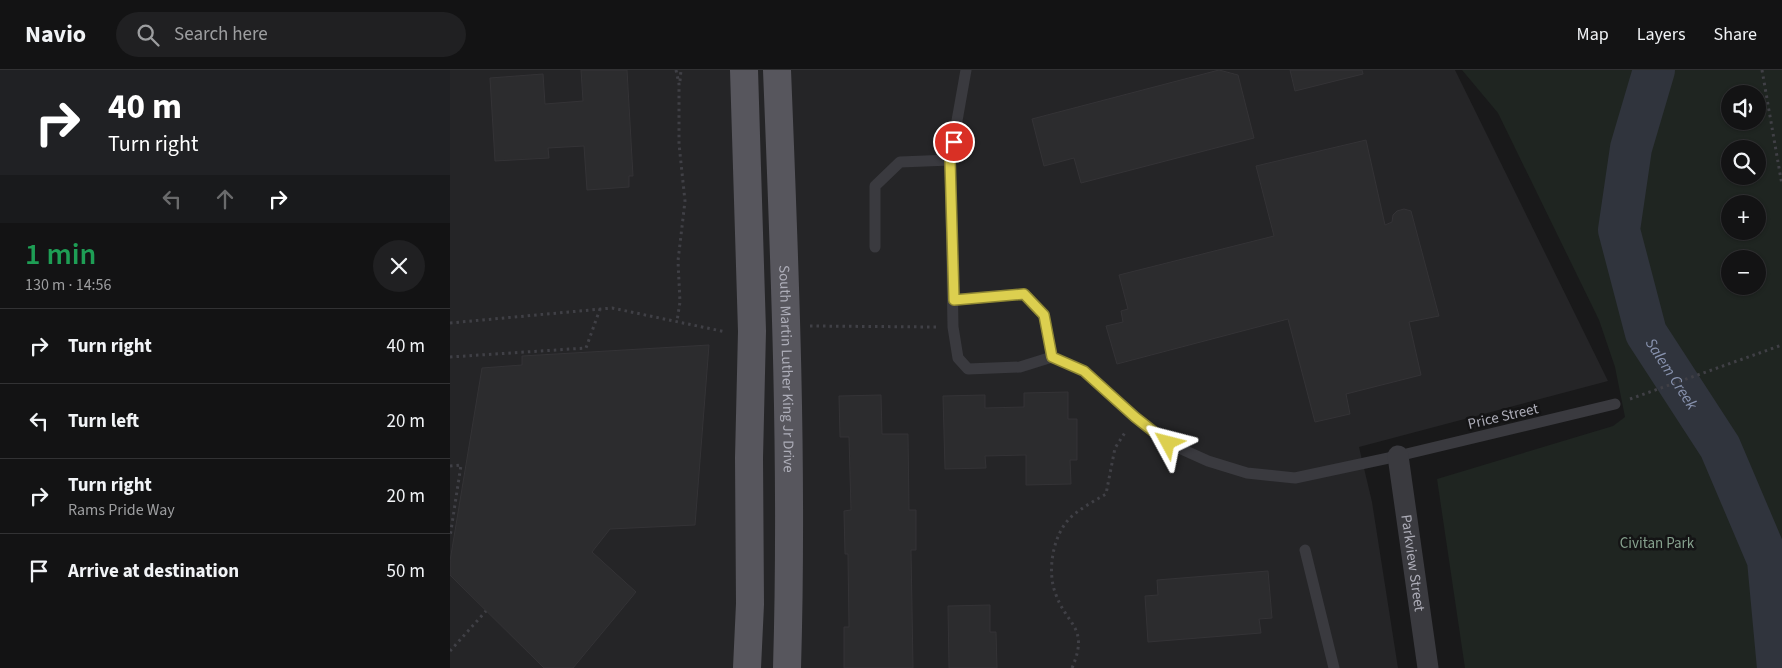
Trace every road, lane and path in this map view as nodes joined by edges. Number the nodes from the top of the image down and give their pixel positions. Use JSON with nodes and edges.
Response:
{"nodes":[{"id":1,"x":676,"y":70,"type":"edge"},
{"id":2,"x":681,"y":70,"type":"edge"},
{"id":3,"x":744,"y":70,"type":"edge"},
{"id":4,"x":777,"y":70,"type":"edge"},
{"id":5,"x":966,"y":70,"type":"edge"},
{"id":6,"x":1762,"y":70,"type":"edge"},
{"id":7,"x":679,"y":84,"type":"junction"},
{"id":8,"x":950,"y":160,"type":"junction"},
{"id":9,"x":1782,"y":186,"type":"edge"},
{"id":10,"x":875,"y":247,"type":"dead end"},
{"id":11,"x":954,"y":300,"type":"junction"},
{"id":12,"x":600,"y":309,"type":"junction"},
{"id":13,"x":677,"y":322,"type":"junction"},
{"id":14,"x":450,"y":323,"type":"edge"},
{"id":15,"x":953,"y":327,"type":"junction"},
{"id":16,"x":787,"y":329,"type":"junction"},
{"id":17,"x":752,"y":331,"type":"junction"},
{"id":18,"x":1782,"y":345,"type":"edge"},
{"id":19,"x":450,"y":357,"type":"edge"},
{"id":20,"x":1052,"y":357,"type":"junction"},
{"id":21,"x":1615,"y":404,"type":"joint"},
{"id":22,"x":1135,"y":417,"type":"junction"},
{"id":23,"x":1398,"y":456,"type":"junction"},
{"id":24,"x":450,"y":466,"type":"edge"},
{"id":25,"x":450,"y":537,"type":"edge"},
{"id":26,"x":1305,"y":550,"type":"dead end"},
{"id":27,"x":486,"y":611,"type":"dead end"},
{"id":28,"x":450,"y":651,"type":"edge"},
{"id":29,"x":747,"y":668,"type":"edge"},
{"id":30,"x":787,"y":668,"type":"edge"},
{"id":31,"x":1072,"y":668,"type":"edge"},
{"id":32,"x":1334,"y":668,"type":"edge"},
{"id":33,"x":1428,"y":668,"type":"edge"}],
"edges":[{"from":1,"to":7,"type":"path"},
{"from":2,"to":7,"type":"path"},
{"from":3,"to":17,"type":"main road"},
{"from":4,"to":16,"type":"main road","name":"South Martin Luther King Jr Drive"},
{"from":5,"to":8,"type":"lane"},
{"from":6,"to":9,"type":"path"},
{"from":7,"to":13,"type":"path"},
{"from":8,"to":10,"type":"lane"},
{"from":8,"to":11,"type":"lane"},
{"from":11,"to":15,"type":"lane"},
{"from":11,"to":20,"type":"lane"},
{"from":12,"to":13,"type":"path"},
{"from":12,"to":14,"type":"path"},
{"from":12,"to":19,"type":"path"},
{"from":13,"to":17,"type":"path"},
{"from":15,"to":16,"type":"path"},
{"from":15,"to":20,"type":"lane"},
{"from":16,"to":30,"type":"main road","name":"South Martin Luther King Jr Drive"},
{"from":17,"to":29,"type":"main road"},
{"from":18,"to":21,"type":"path"},
{"from":20,"to":22,"type":"lane","name":"Price Street"},
{"from":21,"to":23,"type":"lane","name":"Price Street"},
{"from":22,"to":23,"type":"lane","name":"Price Street"},
{"from":22,"to":31,"type":"path"},
{"from":23,"to":33,"type":"street","name":"Parkview Street"},
{"from":24,"to":25,"type":"path"},
{"from":26,"to":32,"type":"lane"},
{"from":27,"to":28,"type":"path"}]}
